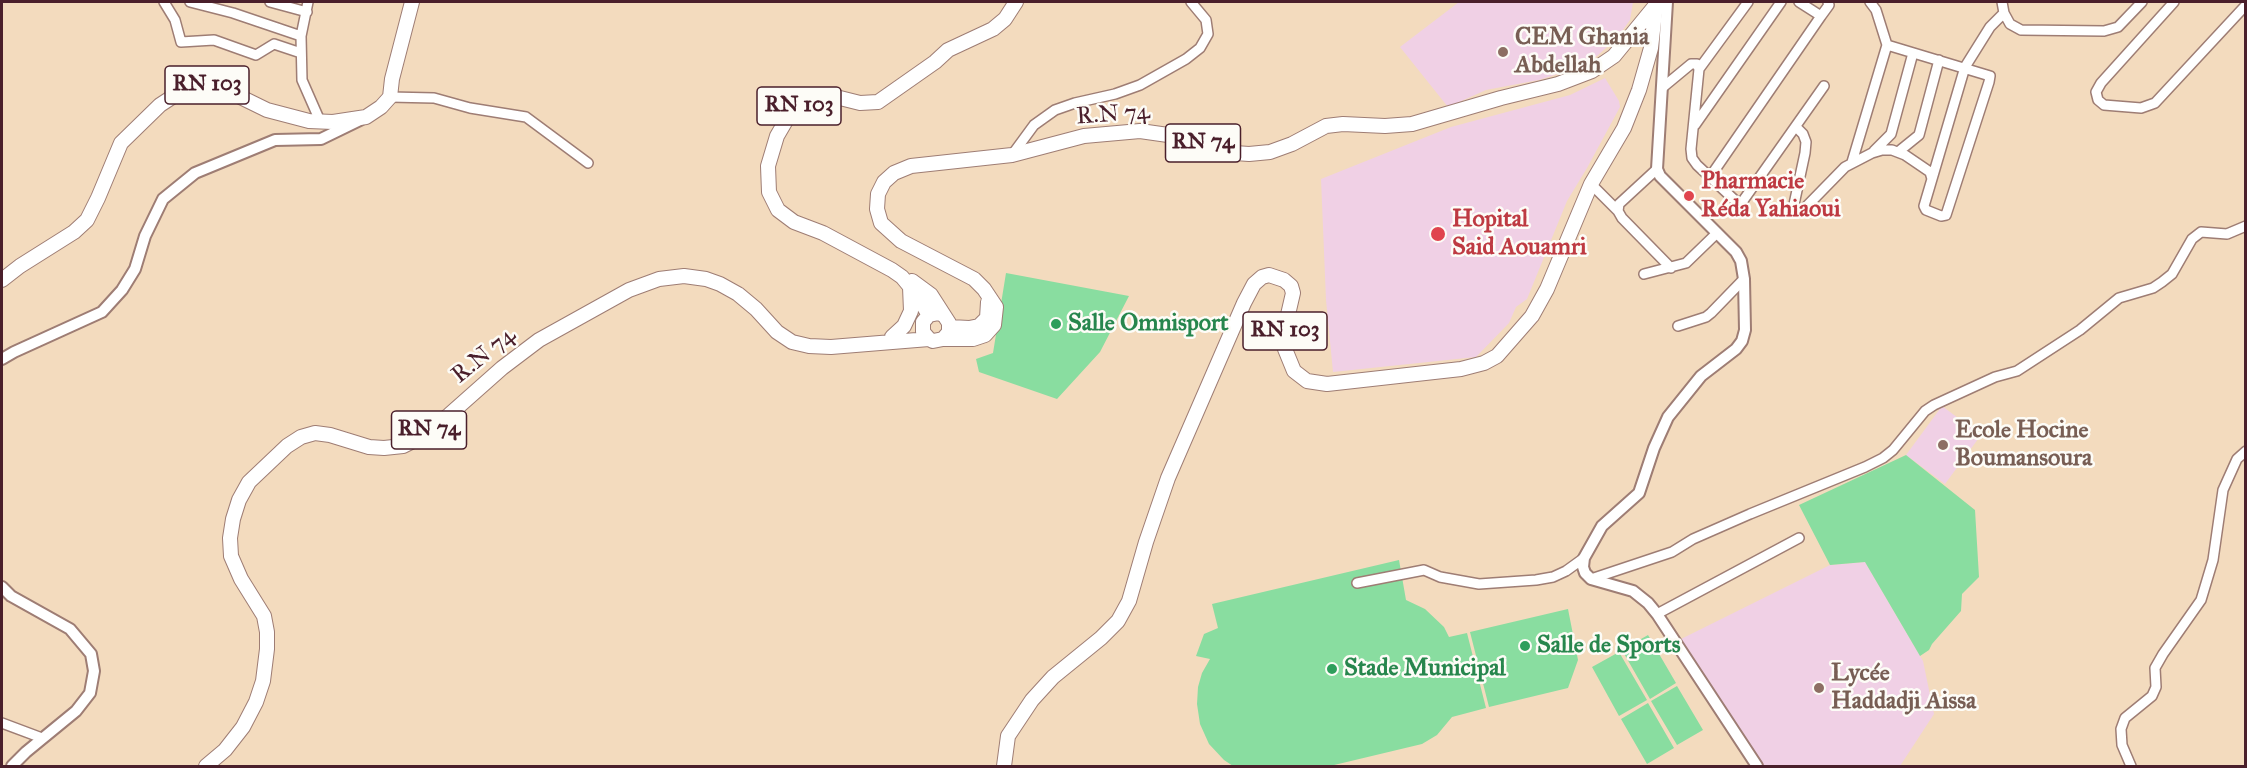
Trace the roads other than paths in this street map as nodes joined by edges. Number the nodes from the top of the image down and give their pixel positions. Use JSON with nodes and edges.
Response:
{"nodes":[{"id":1,"x":164,"y":2,"type":"edge"},
{"id":2,"x":190,"y":2,"type":"edge"},
{"id":3,"x":270,"y":2,"type":"edge"},
{"id":4,"x":412,"y":2,"type":"edge"},
{"id":5,"x":1016,"y":2,"type":"edge"},
{"id":6,"x":1191,"y":2,"type":"edge"},
{"id":7,"x":1659,"y":2,"type":"edge"},
{"id":8,"x":1748,"y":2,"type":"edge"},
{"id":9,"x":1781,"y":2,"type":"edge"},
{"id":10,"x":1799,"y":2,"type":"edge"},
{"id":11,"x":1828,"y":2,"type":"edge"},
{"id":12,"x":1870,"y":2,"type":"edge"},
{"id":13,"x":2002,"y":2,"type":"edge"},
{"id":14,"x":2142,"y":2,"type":"edge"},
{"id":15,"x":2174,"y":2,"type":"edge"},
{"id":16,"x":2246,"y":5,"type":"edge"},
{"id":17,"x":307,"y":7,"type":"edge"},
{"id":18,"x":2004,"y":13,"type":"junction"},
{"id":19,"x":1821,"y":16,"type":"junction"},
{"id":20,"x":301,"y":36,"type":"junction"},
{"id":21,"x":1887,"y":45,"type":"junction"},
{"id":22,"x":301,"y":53,"type":"junction"},
{"id":23,"x":1913,"y":53,"type":"junction"},
{"id":24,"x":1939,"y":60,"type":"junction"},
{"id":25,"x":1965,"y":67,"type":"junction"},
{"id":26,"x":1699,"y":69,"type":"junction"},
{"id":27,"x":1824,"y":86,"type":"dead end"},
{"id":28,"x":1662,"y":88,"type":"junction"},
{"id":29,"x":390,"y":97,"type":"junction"},
{"id":30,"x":366,"y":117,"type":"junction"},
{"id":31,"x":320,"y":122,"type":"junction"},
{"id":32,"x":1796,"y":127,"type":"junction"},
{"id":33,"x":1693,"y":128,"type":"junction"},
{"id":34,"x":1898,"y":152,"type":"junction"},
{"id":35,"x":1872,"y":153,"type":"junction"},
{"id":36,"x":1012,"y":155,"type":"junction"},
{"id":37,"x":1852,"y":162,"type":"junction"},
{"id":38,"x":588,"y":163,"type":"dead end"},
{"id":39,"x":1657,"y":169,"type":"junction"},
{"id":40,"x":1710,"y":177,"type":"junction"},
{"id":41,"x":1932,"y":179,"type":"junction"},
{"id":42,"x":1591,"y":184,"type":"junction"},
{"id":43,"x":1618,"y":212,"type":"junction"},
{"id":44,"x":2246,"y":226,"type":"edge"},
{"id":45,"x":1717,"y":233,"type":"junction"},
{"id":46,"x":1671,"y":268,"type":"junction"},
{"id":47,"x":1644,"y":274,"type":"dead end"},
{"id":48,"x":1744,"y":279,"type":"junction"},
{"id":49,"x":2,"y":280,"type":"edge"},
{"id":50,"x":906,"y":282,"type":"junction"},
{"id":51,"x":936,"y":326,"type":"junction"},
{"id":52,"x":1678,"y":326,"type":"dead end"},
{"id":53,"x":886,"y":340,"type":"junction"},
{"id":54,"x":2,"y":359,"type":"edge"},
{"id":55,"x":2246,"y":451,"type":"edge"},
{"id":56,"x":1799,"y":538,"type":"dead end"},
{"id":57,"x":1584,"y":558,"type":"junction"},
{"id":58,"x":1591,"y":579,"type":"junction"},
{"id":59,"x":1357,"y":583,"type":"dead end"},
{"id":60,"x":2,"y":587,"type":"edge"},
{"id":61,"x":1657,"y":614,"type":"junction"},
{"id":62,"x":2,"y":723,"type":"edge"},
{"id":63,"x":42,"y":738,"type":"junction"},
{"id":64,"x":12,"y":766,"type":"edge"},
{"id":65,"x":206,"y":766,"type":"edge"},
{"id":66,"x":1004,"y":766,"type":"edge"},
{"id":67,"x":1757,"y":766,"type":"edge"},
{"id":68,"x":2131,"y":766,"type":"edge"}],
"edges":[{"from":1,"to":22,"type":"street"},
{"from":2,"to":20,"type":"street"},
{"from":3,"to":17,"type":"street"},
{"from":4,"to":29,"type":"main road"},
{"from":5,"to":50,"type":"main road","number":"RN 103"},
{"from":6,"to":36,"type":"street"},
{"from":7,"to":28,"type":"street"},
{"from":7,"to":36,"type":"main road","name":"R.N 74","number":"RN 74"},
{"from":7,"to":42,"type":"main road","number":"RN 103"},
{"from":8,"to":26,"type":"street"},
{"from":9,"to":33,"type":"street"},
{"from":10,"to":19,"type":"street"},
{"from":11,"to":19,"type":"street"},
{"from":12,"to":21,"type":"street"},
{"from":13,"to":18,"type":"street"},
{"from":14,"to":18,"type":"street"},
{"from":15,"to":16,"type":"street"},
{"from":17,"to":20,"type":"street"},
{"from":18,"to":25,"type":"street"},
{"from":19,"to":40,"type":"street"},
{"from":20,"to":22,"type":"street"},
{"from":21,"to":23,"type":"street"},
{"from":21,"to":37,"type":"street"},
{"from":22,"to":31,"type":"street"},
{"from":23,"to":24,"type":"street"},
{"from":23,"to":35,"type":"street"},
{"from":24,"to":25,"type":"street"},
{"from":24,"to":34,"type":"street"},
{"from":25,"to":41,"type":"street"},
{"from":25,"to":41,"type":"street"},
{"from":26,"to":28,"type":"street"},
{"from":26,"to":33,"type":"street"},
{"from":27,"to":32,"type":"street"},
{"from":28,"to":39,"type":"street"},
{"from":29,"to":30,"type":"main road"},
{"from":29,"to":38,"type":"street"},
{"from":30,"to":31,"type":"main road","number":"RN 103"},
{"from":30,"to":54,"type":"street"},
{"from":31,"to":49,"type":"main road","number":"RN 103"},
{"from":32,"to":37,"type":"street"},
{"from":32,"to":40,"type":"street"},
{"from":33,"to":40,"type":"street"},
{"from":34,"to":35,"type":"street"},
{"from":34,"to":41,"type":"street"},
{"from":35,"to":37,"type":"street"},
{"from":36,"to":51,"type":"main road","name":"R.N 74","number":"RN 74"},
{"from":39,"to":43,"type":"street"},
{"from":39,"to":45,"type":"street"},
{"from":42,"to":43,"type":"street"},
{"from":42,"to":66,"type":"main road","number":"RN 103"},
{"from":43,"to":46,"type":"street"},
{"from":44,"to":58,"type":"street"},
{"from":45,"to":46,"type":"street"},
{"from":45,"to":48,"type":"street"},
{"from":46,"to":47,"type":"street"},
{"from":48,"to":52,"type":"street"},
{"from":48,"to":57,"type":"street"},
{"from":50,"to":51,"type":"main road","number":"RN 103"},
{"from":50,"to":53,"type":"main road"},
{"from":51,"to":53,"type":"main road","name":"R.N 74","number":"RN 74"},
{"from":53,"to":65,"type":"main road","name":"R.N 74","number":"RN 74"},
{"from":55,"to":68,"type":"street"},
{"from":56,"to":61,"type":"street"},
{"from":57,"to":58,"type":"street"},
{"from":57,"to":59,"type":"street"},
{"from":58,"to":61,"type":"street"},
{"from":60,"to":63,"type":"street"},
{"from":61,"to":67,"type":"street"},
{"from":62,"to":63,"type":"street"},
{"from":63,"to":64,"type":"street"}]}
